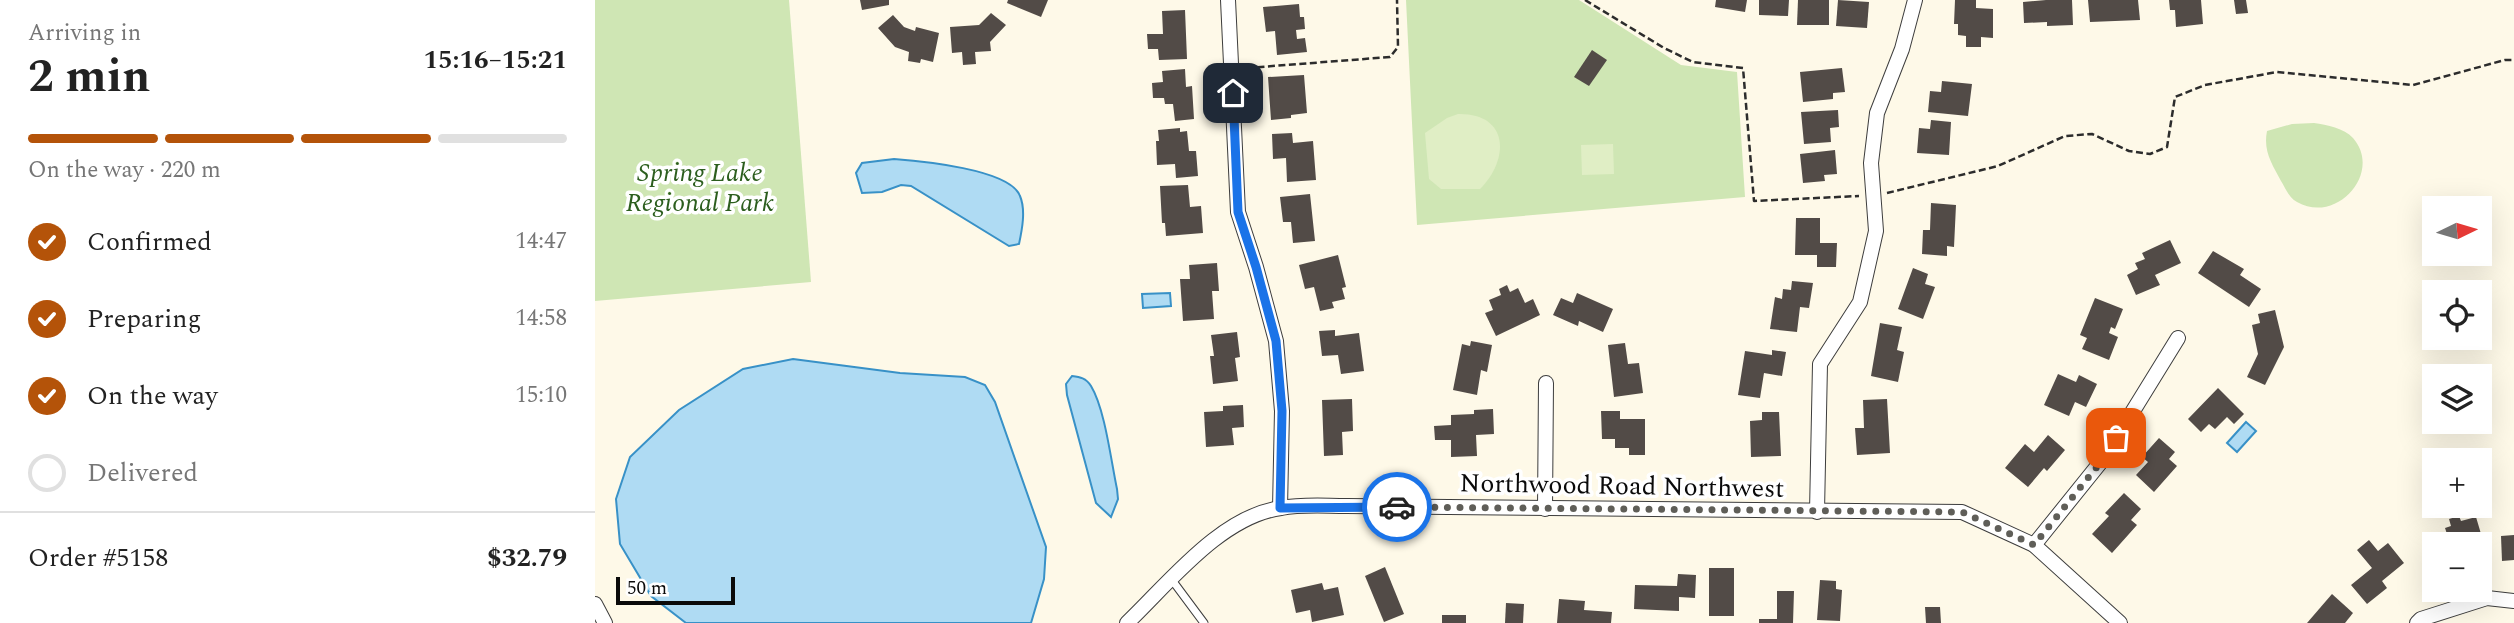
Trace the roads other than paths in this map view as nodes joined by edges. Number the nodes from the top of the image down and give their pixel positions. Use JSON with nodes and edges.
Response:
{"nodes":[{"id":1,"x":1228,"y":0,"type":"edge"},
{"id":2,"x":1915,"y":0,"type":"edge"},
{"id":3,"x":2178,"y":338,"type":"dead end"},
{"id":4,"x":1546,"y":383,"type":"dead end"},
{"id":5,"x":1280,"y":508,"type":"junction"},
{"id":6,"x":1545,"y":509,"type":"junction"},
{"id":7,"x":1817,"y":512,"type":"junction"},
{"id":8,"x":2034,"y":545,"type":"junction"},
{"id":9,"x":1172,"y":580,"type":"junction"},
{"id":10,"x":2514,"y":601,"type":"edge"},
{"id":11,"x":595,"y":604,"type":"edge"},
{"id":12,"x":605,"y":623,"type":"edge"},
{"id":13,"x":1127,"y":623,"type":"edge"},
{"id":14,"x":1204,"y":623,"type":"edge"},
{"id":15,"x":2120,"y":623,"type":"edge"},
{"id":16,"x":2417,"y":623,"type":"edge"}],
"edges":[{"from":1,"to":5,"type":"street"},
{"from":2,"to":7,"type":"street"},
{"from":3,"to":8,"type":"street"},
{"from":4,"to":6,"type":"street"},
{"from":5,"to":6,"type":"street","name":"Northwood Road Northwest"},
{"from":5,"to":9,"type":"street","name":"Northwood Road Northwest"},
{"from":6,"to":7,"type":"street","name":"Northwood Road Northwest"},
{"from":7,"to":8,"type":"street","name":"Northwood Road Northwest"},
{"from":8,"to":15,"type":"street","name":"Northwood Road Northwest"},
{"from":9,"to":13,"type":"street","name":"Northwood Road Northwest"},
{"from":9,"to":14,"type":"lane"},
{"from":10,"to":16,"type":"street"},
{"from":11,"to":12,"type":"street"}]}
